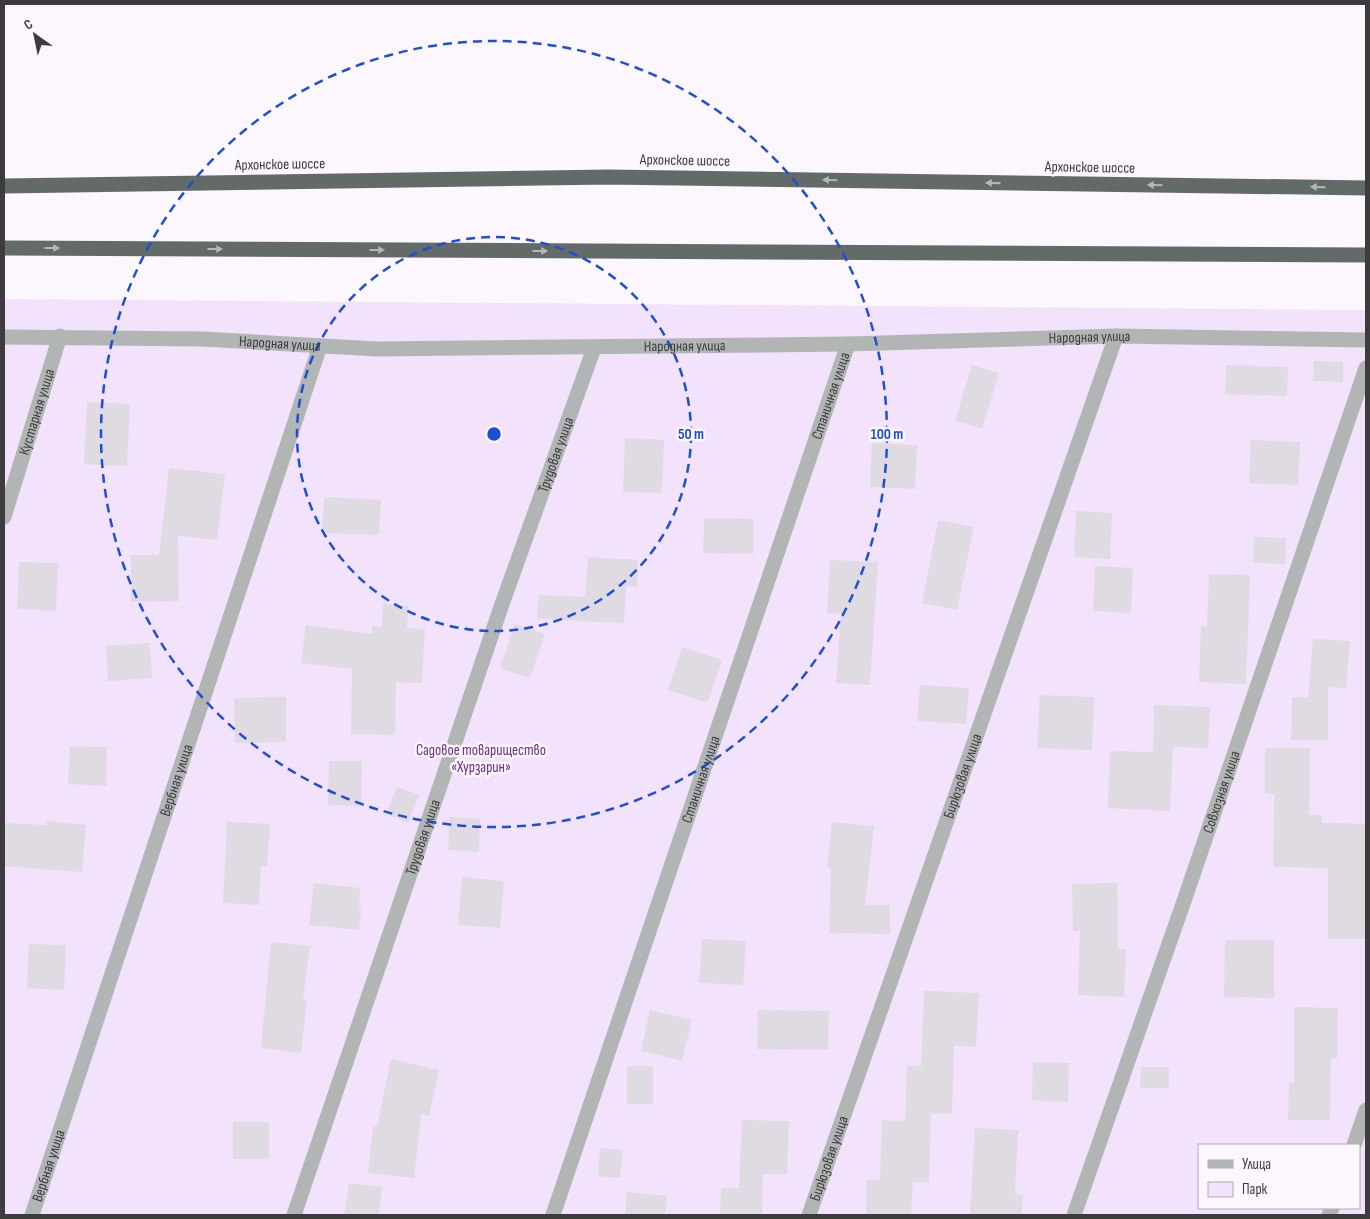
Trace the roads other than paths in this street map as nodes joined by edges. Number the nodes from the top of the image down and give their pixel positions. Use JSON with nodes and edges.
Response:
{"nodes":[{"id":1,"x":4,"y":186,"type":"edge"},
{"id":2,"x":1366,"y":188,"type":"edge"},
{"id":3,"x":4,"y":248,"type":"edge"},
{"id":4,"x":1366,"y":255,"type":"edge"},
{"id":5,"x":60,"y":336,"type":"junction"},
{"id":6,"x":1116,"y":336,"type":"junction"},
{"id":7,"x":4,"y":337,"type":"edge"},
{"id":8,"x":1366,"y":340,"type":"edge"},
{"id":9,"x":848,"y":344,"type":"junction"},
{"id":10,"x":320,"y":346,"type":"junction"},
{"id":11,"x":594,"y":348,"type":"junction"},
{"id":12,"x":1366,"y":368,"type":"edge"},
{"id":13,"x":4,"y":516,"type":"edge"},
{"id":14,"x":1366,"y":1110,"type":"edge"},
{"id":15,"x":1354,"y":1144,"type":"edge"},
{"id":16,"x":32,"y":1215,"type":"edge"},
{"id":17,"x":294,"y":1215,"type":"edge"},
{"id":18,"x":553,"y":1215,"type":"edge"},
{"id":19,"x":809,"y":1215,"type":"edge"},
{"id":20,"x":1074,"y":1215,"type":"edge"}],
"edges":[{"from":2,"to":1,"type":"highway","name":"Архонское шоссе","one_way":true},
{"from":3,"to":4,"type":"highway","one_way":true},
{"from":5,"to":7,"type":"street","name":"Народная улица"},
{"from":5,"to":10,"type":"street","name":"Народная улица"},
{"from":5,"to":13,"type":"street","name":"Кустарная улица"},
{"from":6,"to":8,"type":"street","name":"Народная улица"},
{"from":6,"to":9,"type":"street","name":"Народная улица"},
{"from":6,"to":19,"type":"street","name":"Бирюзовая улица"},
{"from":9,"to":11,"type":"street","name":"Народная улица"},
{"from":9,"to":18,"type":"street","name":"Станичная улица"},
{"from":10,"to":11,"type":"street","name":"Народная улица"},
{"from":10,"to":16,"type":"street","name":"Вербная улица"},
{"from":11,"to":17,"type":"street","name":"Трудовая улица"},
{"from":12,"to":20,"type":"street","name":"Совхозная улица"},
{"from":14,"to":15,"type":"street"}]}
